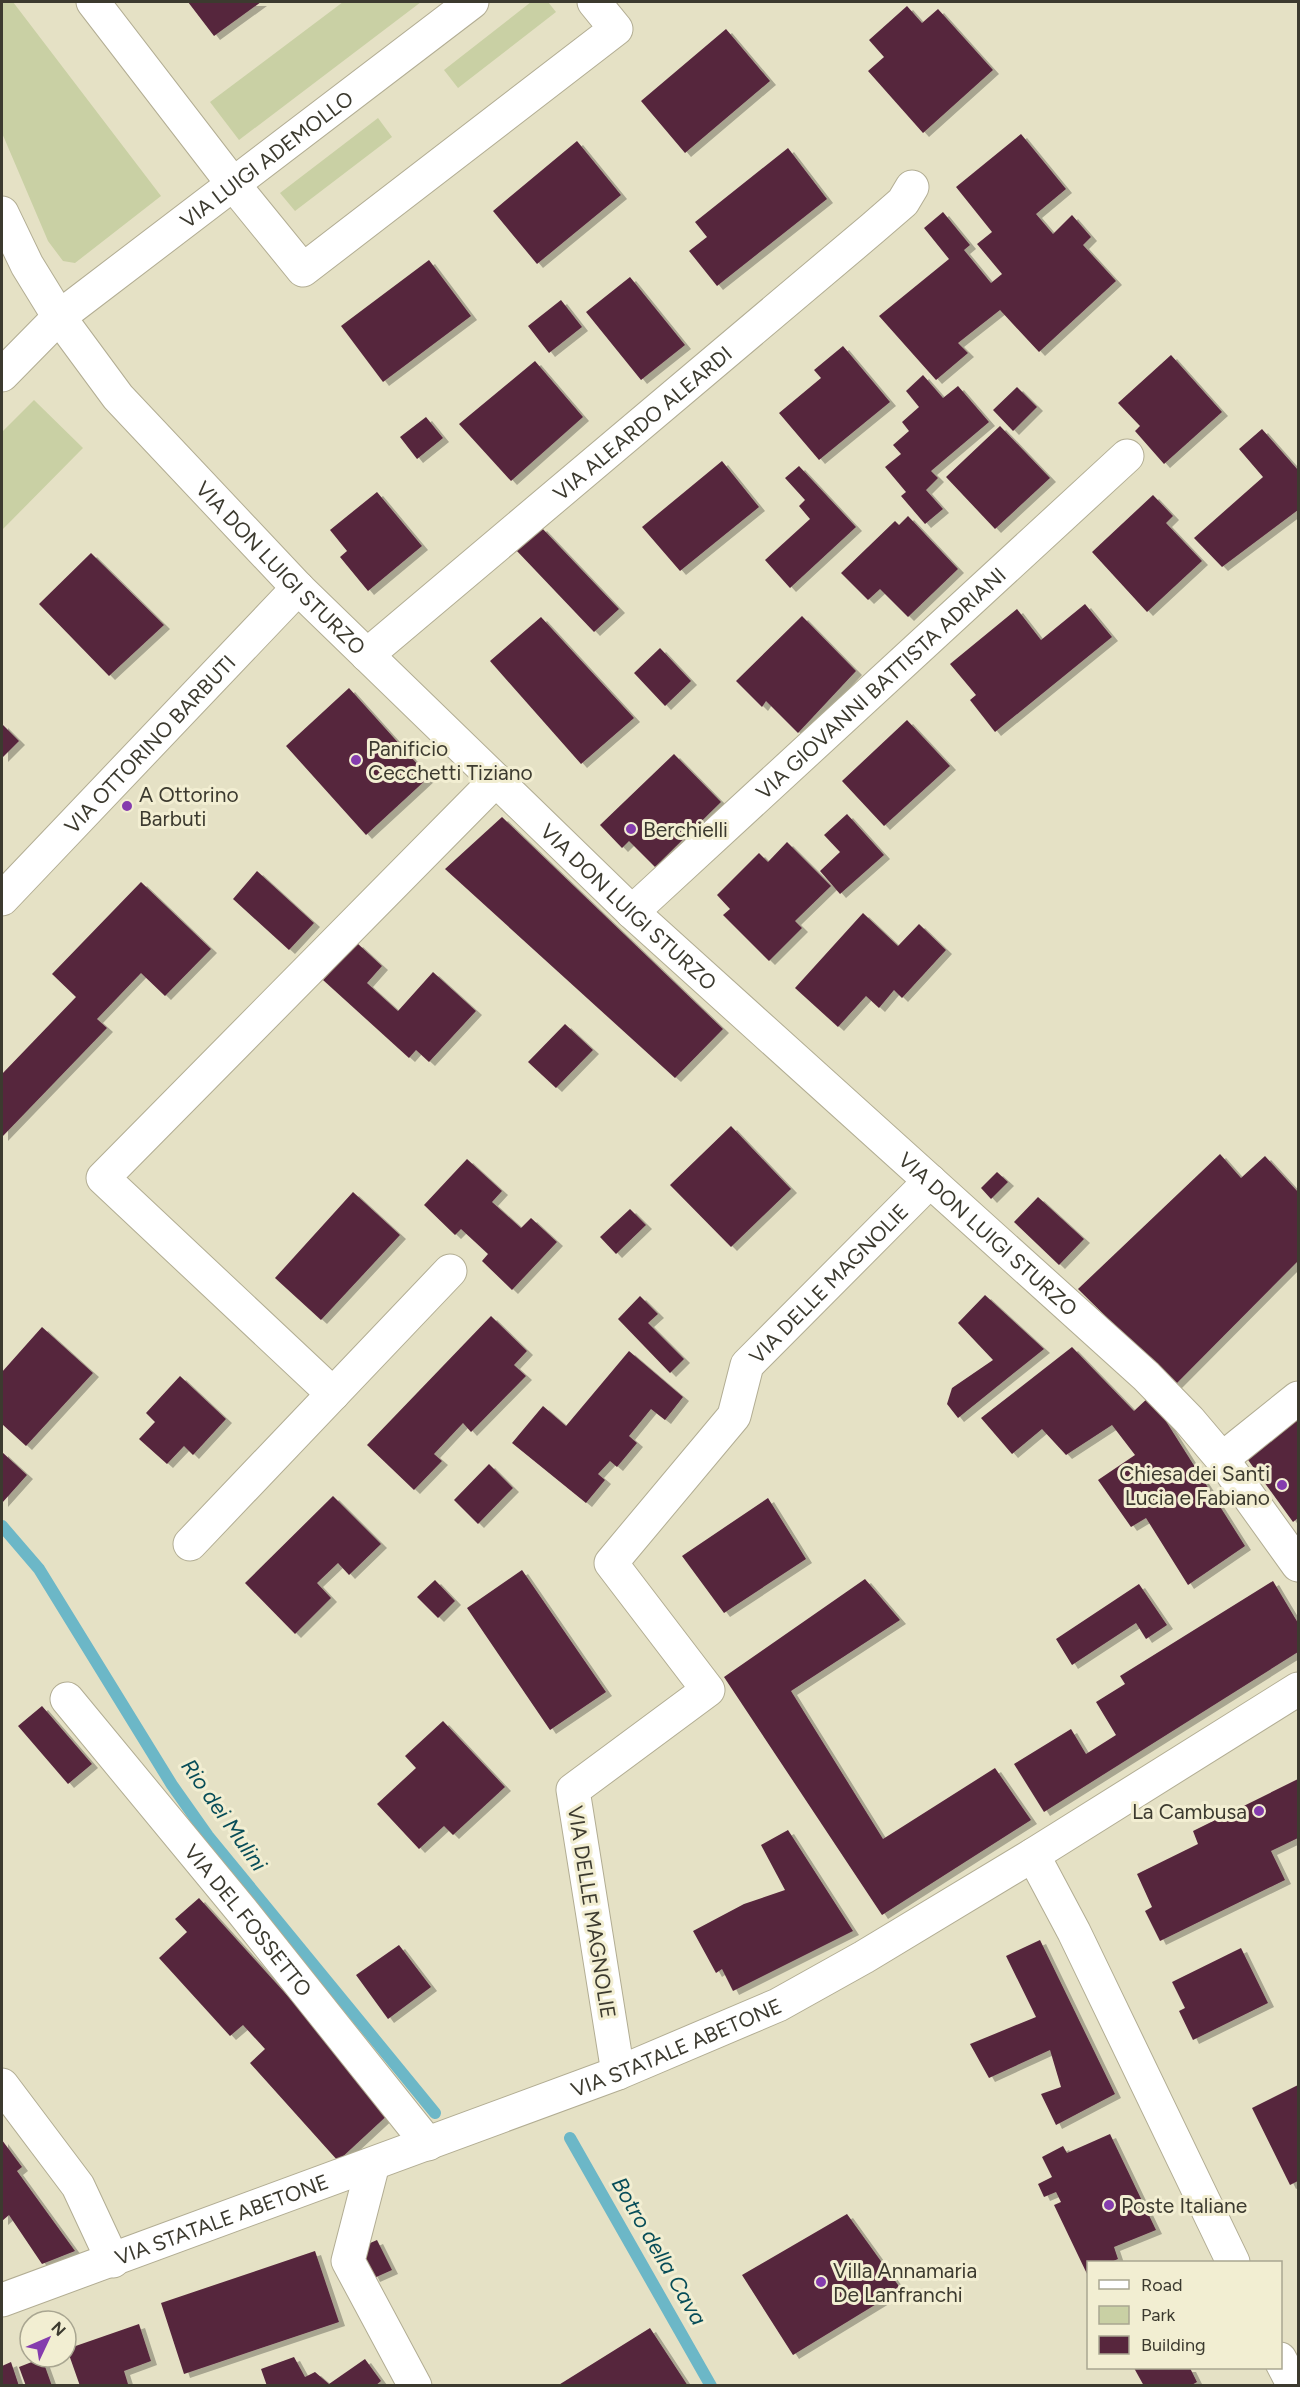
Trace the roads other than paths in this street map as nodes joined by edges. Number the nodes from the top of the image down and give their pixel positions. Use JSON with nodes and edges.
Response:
{"nodes":[{"id":1,"x":93,"y":2,"type":"edge"},
{"id":2,"x":472,"y":2,"type":"edge"},
{"id":3,"x":594,"y":2,"type":"edge"},
{"id":4,"x":233,"y":184,"type":"junction"},
{"id":5,"x":912,"y":187,"type":"dead end"},
{"id":6,"x":2,"y":213,"type":"edge"},
{"id":7,"x":59,"y":317,"type":"junction"},
{"id":8,"x":2,"y":375,"type":"edge"},
{"id":9,"x":1127,"y":456,"type":"dead end"},
{"id":10,"x":298,"y":588,"type":"junction"},
{"id":11,"x":368,"y":655,"type":"junction"},
{"id":12,"x":496,"y":780,"type":"junction"},
{"id":13,"x":2,"y":899,"type":"edge"},
{"id":14,"x":632,"y":912,"type":"junction"},
{"id":15,"x":930,"y":1181,"type":"junction"},
{"id":16,"x":450,"y":1271,"type":"dead end"},
{"id":17,"x":333,"y":1394,"type":"junction"},
{"id":18,"x":1299,"y":1398,"type":"edge"},
{"id":19,"x":1222,"y":1459,"type":"junction"},
{"id":20,"x":190,"y":1544,"type":"dead end"},
{"id":21,"x":1299,"y":1566,"type":"edge"},
{"id":22,"x":1299,"y":1689,"type":"edge"},
{"id":23,"x":67,"y":1699,"type":"dead end"},
{"id":24,"x":1033,"y":1855,"type":"junction"},
{"id":25,"x":618,"y":2073,"type":"junction"},
{"id":26,"x":2,"y":2085,"type":"edge"},
{"id":27,"x":428,"y":2144,"type":"junction"},
{"id":28,"x":373,"y":2164,"type":"junction"},
{"id":29,"x":112,"y":2261,"type":"junction"},
{"id":30,"x":1233,"y":2261,"type":"edge"},
{"id":31,"x":2,"y":2300,"type":"edge"},
{"id":32,"x":1282,"y":2361,"type":"edge"},
{"id":33,"x":416,"y":2385,"type":"edge"},
{"id":34,"x":1294,"y":2385,"type":"edge"}],
"edges":[{"from":1,"to":4,"type":"street"},
{"from":2,"to":4,"type":"street","name":"VIA LUIGI ADEMOLLO"},
{"from":3,"to":4,"type":"street"},
{"from":4,"to":7,"type":"street","name":"VIA LUIGI ADEMOLLO"},
{"from":5,"to":11,"type":"street","name":"VIA ALEARDO ALEARDI"},
{"from":6,"to":7,"type":"street","name":"VIA DON LUIGI STURZO"},
{"from":7,"to":8,"type":"street","name":"VIA LUIGI ADEMOLLO"},
{"from":7,"to":10,"type":"street","name":"VIA DON LUIGI STURZO"},
{"from":9,"to":14,"type":"street","name":"VIA GIOVANNI BATTISTA ADRIANI"},
{"from":10,"to":11,"type":"street","name":"VIA DON LUIGI STURZO"},
{"from":10,"to":13,"type":"street","name":"VIA OTTORINO BARBUTI"},
{"from":11,"to":12,"type":"street","name":"VIA DON LUIGI STURZO"},
{"from":12,"to":14,"type":"street","name":"VIA DON LUIGI STURZO"},
{"from":12,"to":17,"type":"street"},
{"from":14,"to":15,"type":"street","name":"VIA DON LUIGI STURZO"},
{"from":15,"to":19,"type":"street","name":"VIA DON LUIGI STURZO"},
{"from":15,"to":25,"type":"street","name":"VIA DELLE MAGNOLIE"},
{"from":16,"to":17,"type":"street"},
{"from":17,"to":20,"type":"street"},
{"from":18,"to":19,"type":"street"},
{"from":19,"to":21,"type":"street","name":"VIA DON LUIGI STURZO"},
{"from":22,"to":24,"type":"street","name":"VIA STATALE ABETONE"},
{"from":23,"to":27,"type":"street","name":"VIA DEL FOSSETTO"},
{"from":24,"to":25,"type":"street","name":"VIA STATALE ABETONE"},
{"from":24,"to":30,"type":"street"},
{"from":25,"to":27,"type":"street","name":"VIA STATALE ABETONE"},
{"from":26,"to":29,"type":"street"},
{"from":27,"to":28,"type":"street","name":"VIA STATALE ABETONE"},
{"from":28,"to":29,"type":"street","name":"VIA STATALE ABETONE"},
{"from":28,"to":33,"type":"street"},
{"from":29,"to":31,"type":"street","name":"VIA STATALE ABETONE"},
{"from":32,"to":34,"type":"street"}]}
